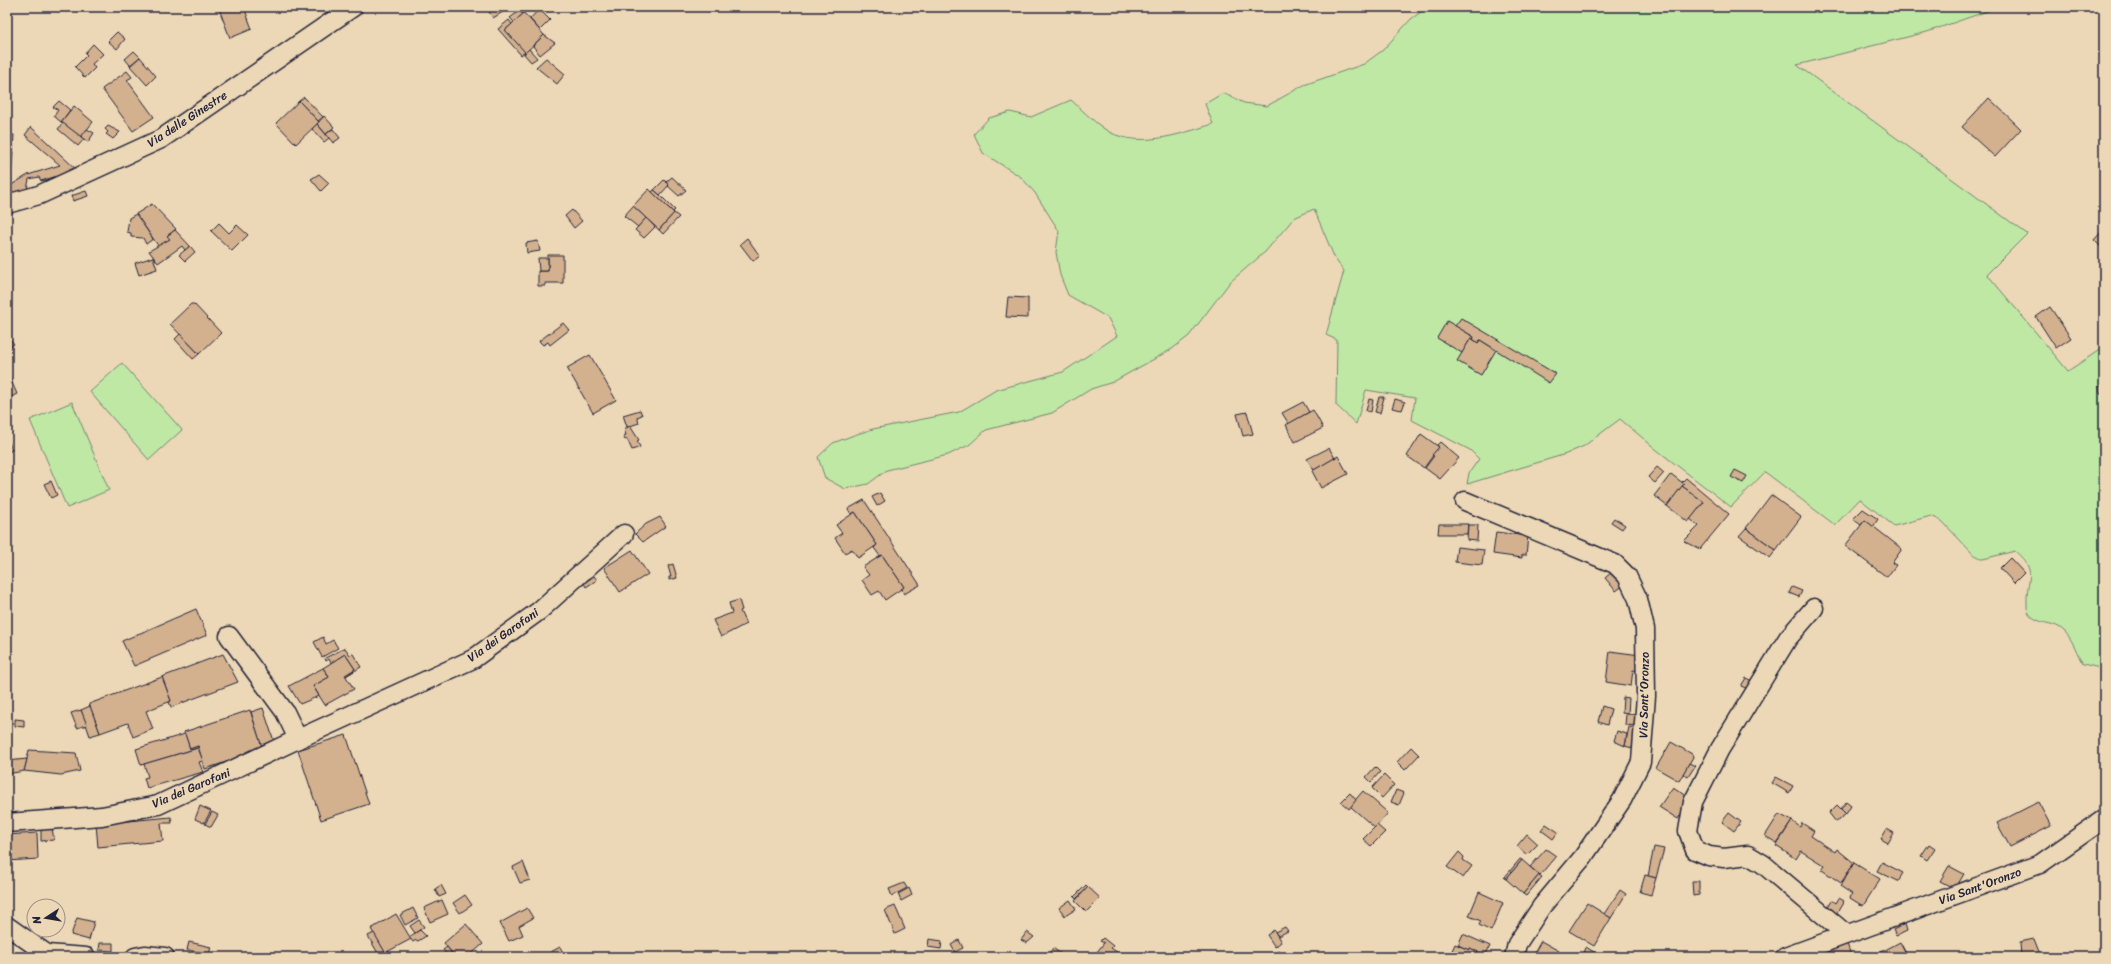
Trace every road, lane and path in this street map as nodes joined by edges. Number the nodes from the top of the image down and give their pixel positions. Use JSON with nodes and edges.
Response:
{"nodes":[{"id":1,"x":353,"y":7,"type":"edge"},
{"id":2,"x":7,"y":204,"type":"edge"},
{"id":3,"x":1465,"y":501,"type":"dead end"},
{"id":4,"x":624,"y":534,"type":"dead end"},
{"id":5,"x":1814,"y":608,"type":"dead end"},
{"id":6,"x":229,"y":636,"type":"dead end"},
{"id":7,"x":298,"y":739,"type":"junction"},
{"id":8,"x":2104,"y":819,"type":"edge"},
{"id":9,"x":7,"y":823,"type":"edge"},
{"id":10,"x":7,"y":926,"type":"edge"},
{"id":11,"x":1846,"y":934,"type":"junction"},
{"id":12,"x":48,"y":956,"type":"edge"},
{"id":13,"x":86,"y":957,"type":"edge"},
{"id":14,"x":135,"y":957,"type":"edge"},
{"id":15,"x":165,"y":957,"type":"edge"},
{"id":16,"x":1514,"y":957,"type":"edge"},
{"id":17,"x":1785,"y":957,"type":"edge"}],
"edges":[{"from":1,"to":2,"type":"street","name":"Via delle Ginestre"},
{"from":3,"to":16,"type":"street","name":"Via Sant'Oronzo"},
{"from":4,"to":7,"type":"street","name":"Via dei Garofani"},
{"from":5,"to":11,"type":"street"},
{"from":6,"to":7,"type":"street"},
{"from":7,"to":9,"type":"street","name":"Via dei Garofani"},
{"from":8,"to":11,"type":"street","name":"Via Sant'Oronzo"},
{"from":10,"to":12,"type":"street"},
{"from":11,"to":17,"type":"street","name":"Via Sant'Oronzo"},
{"from":12,"to":13,"type":"street"},
{"from":14,"to":15,"type":"street"}]}
